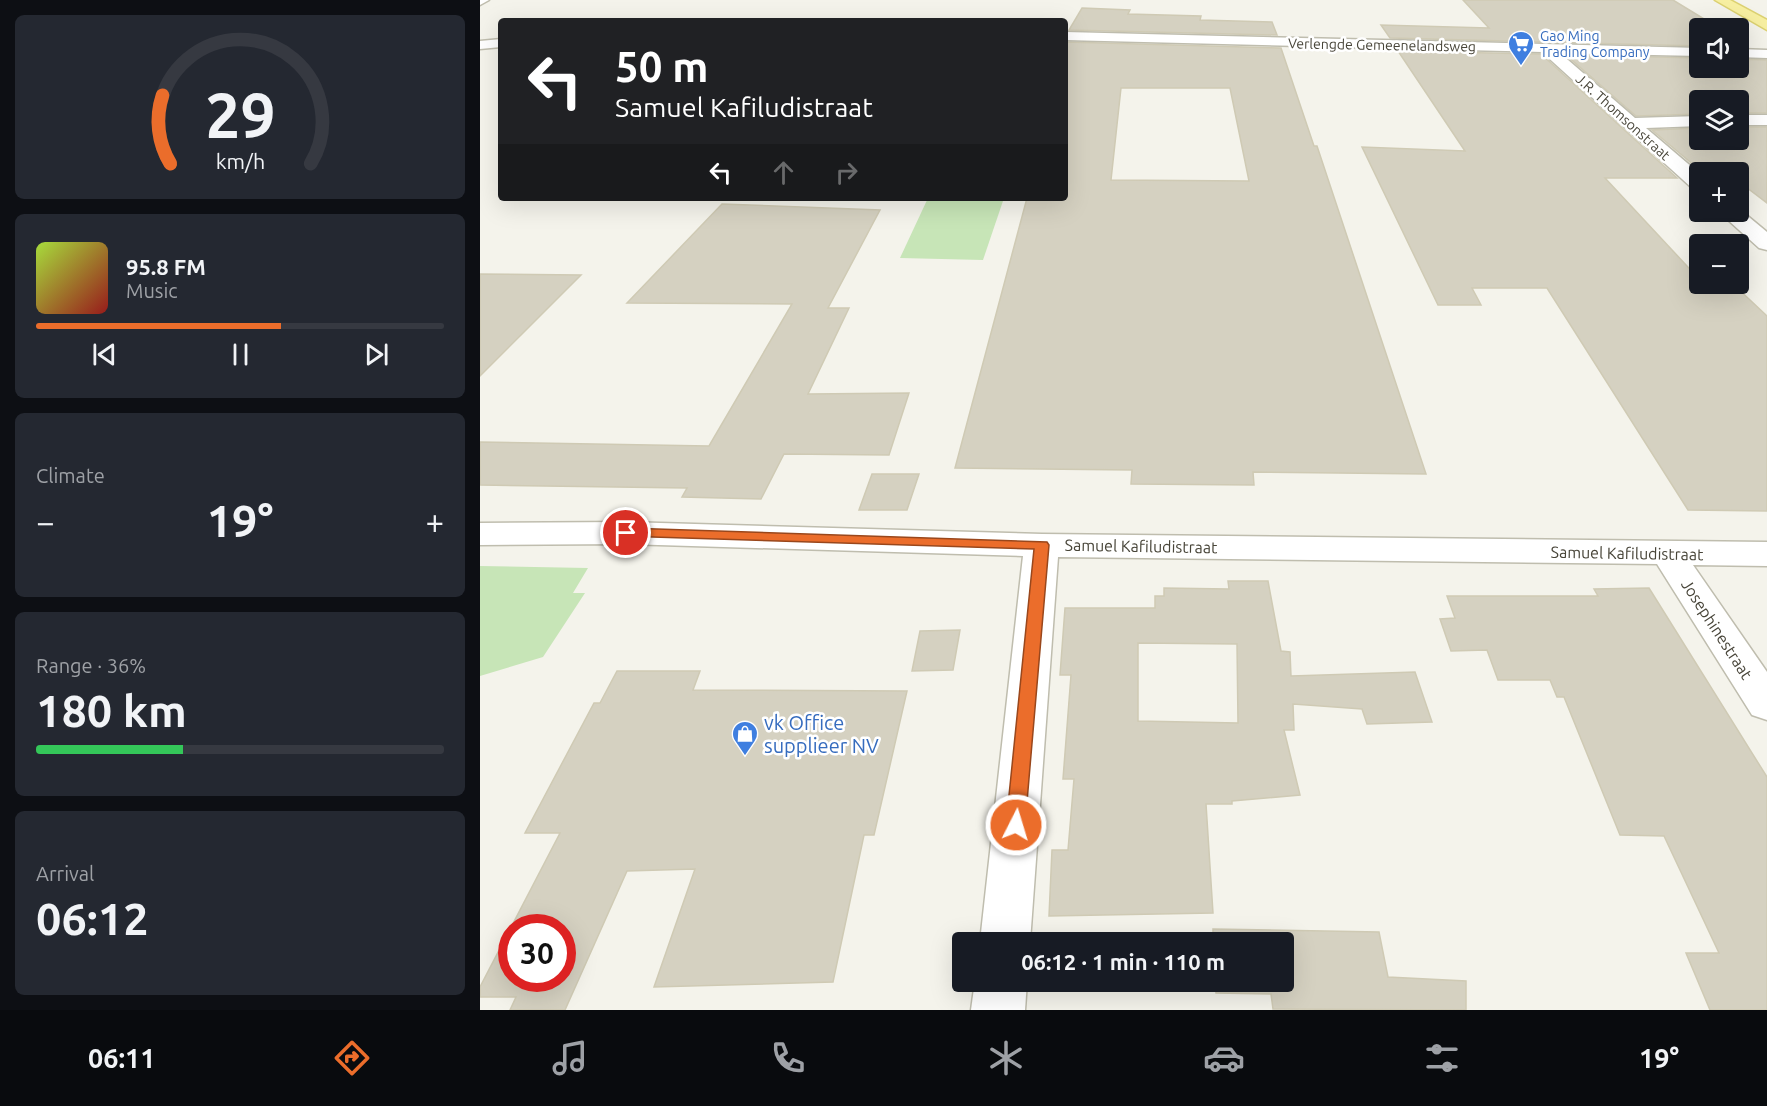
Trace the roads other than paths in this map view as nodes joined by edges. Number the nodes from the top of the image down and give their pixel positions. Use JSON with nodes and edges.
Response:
{"nodes":[{"id":1,"x":1721,"y":0,"type":"edge"},
{"id":2,"x":1767,"y":26,"type":"edge"},
{"id":3,"x":1068,"y":36,"type":"edge"},
{"id":4,"x":498,"y":43,"type":"edge"},
{"id":5,"x":480,"y":45,"type":"edge"},
{"id":6,"x":1547,"y":49,"type":"junction"},
{"id":7,"x":1689,"y":52,"type":"edge"},
{"id":8,"x":1749,"y":53,"type":"edge"},
{"id":9,"x":1767,"y":54,"type":"edge"},
{"id":10,"x":1749,"y":120,"type":"edge"},
{"id":11,"x":1767,"y":120,"type":"edge"},
{"id":12,"x":1689,"y":121,"type":"edge"},
{"id":13,"x":1629,"y":123,"type":"junction"},
{"id":14,"x":1689,"y":175,"type":"edge"},
{"id":15,"x":1749,"y":214,"type":"edge"},
{"id":16,"x":1767,"y":215,"type":"edge"},
{"id":17,"x":1742,"y":222,"type":"edge"},
{"id":18,"x":1767,"y":243,"type":"edge"},
{"id":19,"x":480,"y":534,"type":"edge"},
{"id":20,"x":1042,"y":545,"type":"junction"},
{"id":21,"x":1667,"y":554,"type":"junction"},
{"id":22,"x":1767,"y":554,"type":"edge"},
{"id":23,"x":1767,"y":704,"type":"edge"},
{"id":24,"x":1006,"y":932,"type":"edge"},
{"id":25,"x":1000,"y":992,"type":"edge"},
{"id":26,"x":998,"y":1010,"type":"edge"}],
"edges":[{"from":1,"to":2,"type":"main road"},
{"from":3,"to":6,"type":"street","name":"Verlengde Gemeenelandsweg"},
{"from":4,"to":5,"type":"street"},
{"from":6,"to":7,"type":"street","name":"Verlengde Gemeenelandsweg"},
{"from":6,"to":13,"type":"street","name":"J.R. Thomsonstraat"},
{"from":8,"to":9,"type":"street"},
{"from":10,"to":11,"type":"street"},
{"from":12,"to":13,"type":"street"},
{"from":13,"to":14,"type":"street","name":"J.R. Thomsonstraat"},
{"from":15,"to":16,"type":"street"},
{"from":17,"to":18,"type":"street"},
{"from":19,"to":20,"type":"street","name":"Samuel Kafiludistraat"},
{"from":20,"to":21,"type":"street","name":"Samuel Kafiludistraat"},
{"from":20,"to":24,"type":"street"},
{"from":21,"to":22,"type":"street","name":"Samuel Kafiludistraat"},
{"from":21,"to":23,"type":"street","name":"Josephinestraat"},
{"from":25,"to":26,"type":"street"}]}
